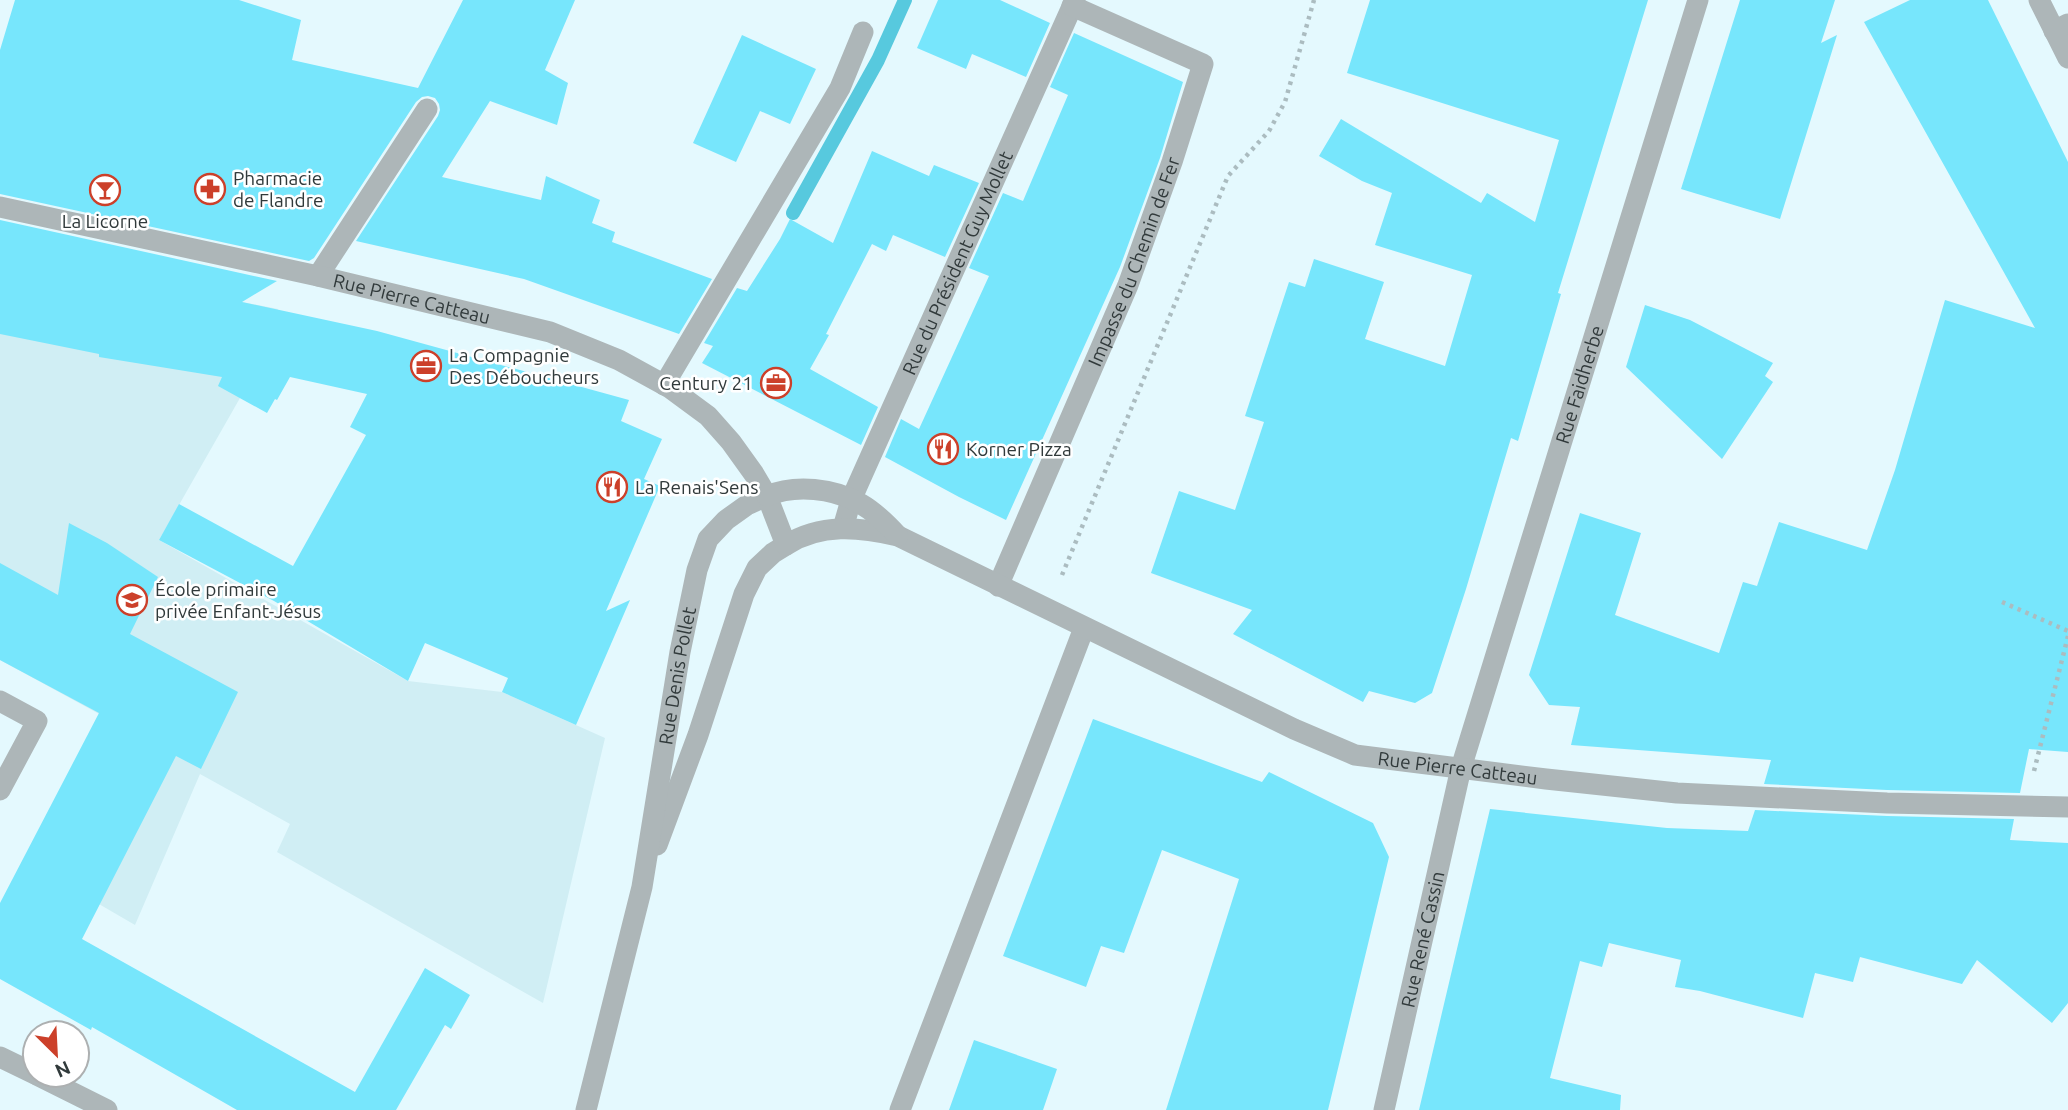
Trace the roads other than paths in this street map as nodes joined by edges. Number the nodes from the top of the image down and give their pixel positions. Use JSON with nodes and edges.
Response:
{"nodes":[{"id":1,"x":1698,"y":0,"type":"edge"},
{"id":2,"x":2039,"y":0,"type":"edge"},
{"id":3,"x":1073,"y":3,"type":"edge"},
{"id":4,"x":2061,"y":27,"type":"edge"},
{"id":5,"x":863,"y":32,"type":"dead end"},
{"id":6,"x":2068,"y":58,"type":"edge"},
{"id":7,"x":426,"y":109,"type":"dead end"},
{"id":8,"x":0,"y":207,"type":"edge"},
{"id":9,"x":318,"y":276,"type":"junction"},
{"id":10,"x":664,"y":385,"type":"junction"},
{"id":11,"x":767,"y":496,"type":"junction"},
{"id":12,"x":851,"y":500,"type":"junction"},
{"id":13,"x":843,"y":528,"type":"junction"},
{"id":14,"x":898,"y":536,"type":"junction"},
{"id":15,"x":786,"y":545,"type":"junction"},
{"id":16,"x":998,"y":586,"type":"junction"},
{"id":17,"x":1084,"y":628,"type":"junction"},
{"id":18,"x":0,"y":701,"type":"edge"},
{"id":19,"x":1461,"y":768,"type":"junction"},
{"id":20,"x":0,"y":790,"type":"edge"},
{"id":21,"x":2068,"y":807,"type":"edge"},
{"id":22,"x":642,"y":887,"type":"junction"},
{"id":23,"x":0,"y":1056,"type":"edge"},
{"id":24,"x":21,"y":1066,"type":"edge"},
{"id":25,"x":66,"y":1089,"type":"edge"},
{"id":26,"x":107,"y":1110,"type":"edge"},
{"id":27,"x":586,"y":1110,"type":"edge"},
{"id":28,"x":900,"y":1110,"type":"edge"},
{"id":29,"x":1384,"y":1110,"type":"edge"}],
"edges":[{"from":1,"to":19,"type":"street","name":"Rue Faidherbe"},
{"from":2,"to":4,"type":"street"},
{"from":3,"to":12,"type":"street","name":"Rue du Président Guy Mollet"},
{"from":3,"to":16,"type":"street","name":"Impasse du Chemin de Fer"},
{"from":4,"to":6,"type":"street"},
{"from":5,"to":10,"type":"street"},
{"from":7,"to":9,"type":"street"},
{"from":8,"to":9,"type":"street","name":"Rue Pierre Catteau"},
{"from":9,"to":10,"type":"street","name":"Rue Pierre Catteau"},
{"from":10,"to":11,"type":"street","name":"Rue Pierre Catteau"},
{"from":11,"to":12,"type":"street","name":"Rue Pierre Catteau"},
{"from":11,"to":15,"type":"street","name":"Rue Pierre Catteau"},
{"from":11,"to":22,"type":"street","name":"Rue Denis Pollet"},
{"from":12,"to":13,"type":"street","name":"Rue du Président Guy Mollet"},
{"from":12,"to":14,"type":"street","name":"Rue Pierre Catteau"},
{"from":13,"to":14,"type":"street","name":"Rue Pierre Catteau"},
{"from":13,"to":15,"type":"street","name":"Rue Pierre Catteau"},
{"from":14,"to":16,"type":"street","name":"Rue Pierre Catteau"},
{"from":15,"to":22,"type":"street","name":"Rue Denis Pollet"},
{"from":16,"to":17,"type":"street","name":"Rue Pierre Catteau"},
{"from":17,"to":19,"type":"street","name":"Rue Pierre Catteau"},
{"from":17,"to":28,"type":"street"},
{"from":18,"to":20,"type":"street"},
{"from":19,"to":21,"type":"street","name":"Rue Pierre Catteau"},
{"from":19,"to":29,"type":"street","name":"Rue René Cassin"},
{"from":22,"to":27,"type":"street","name":"Rue Denis Pollet"},
{"from":23,"to":24,"type":"street"},
{"from":25,"to":26,"type":"street"}]}
